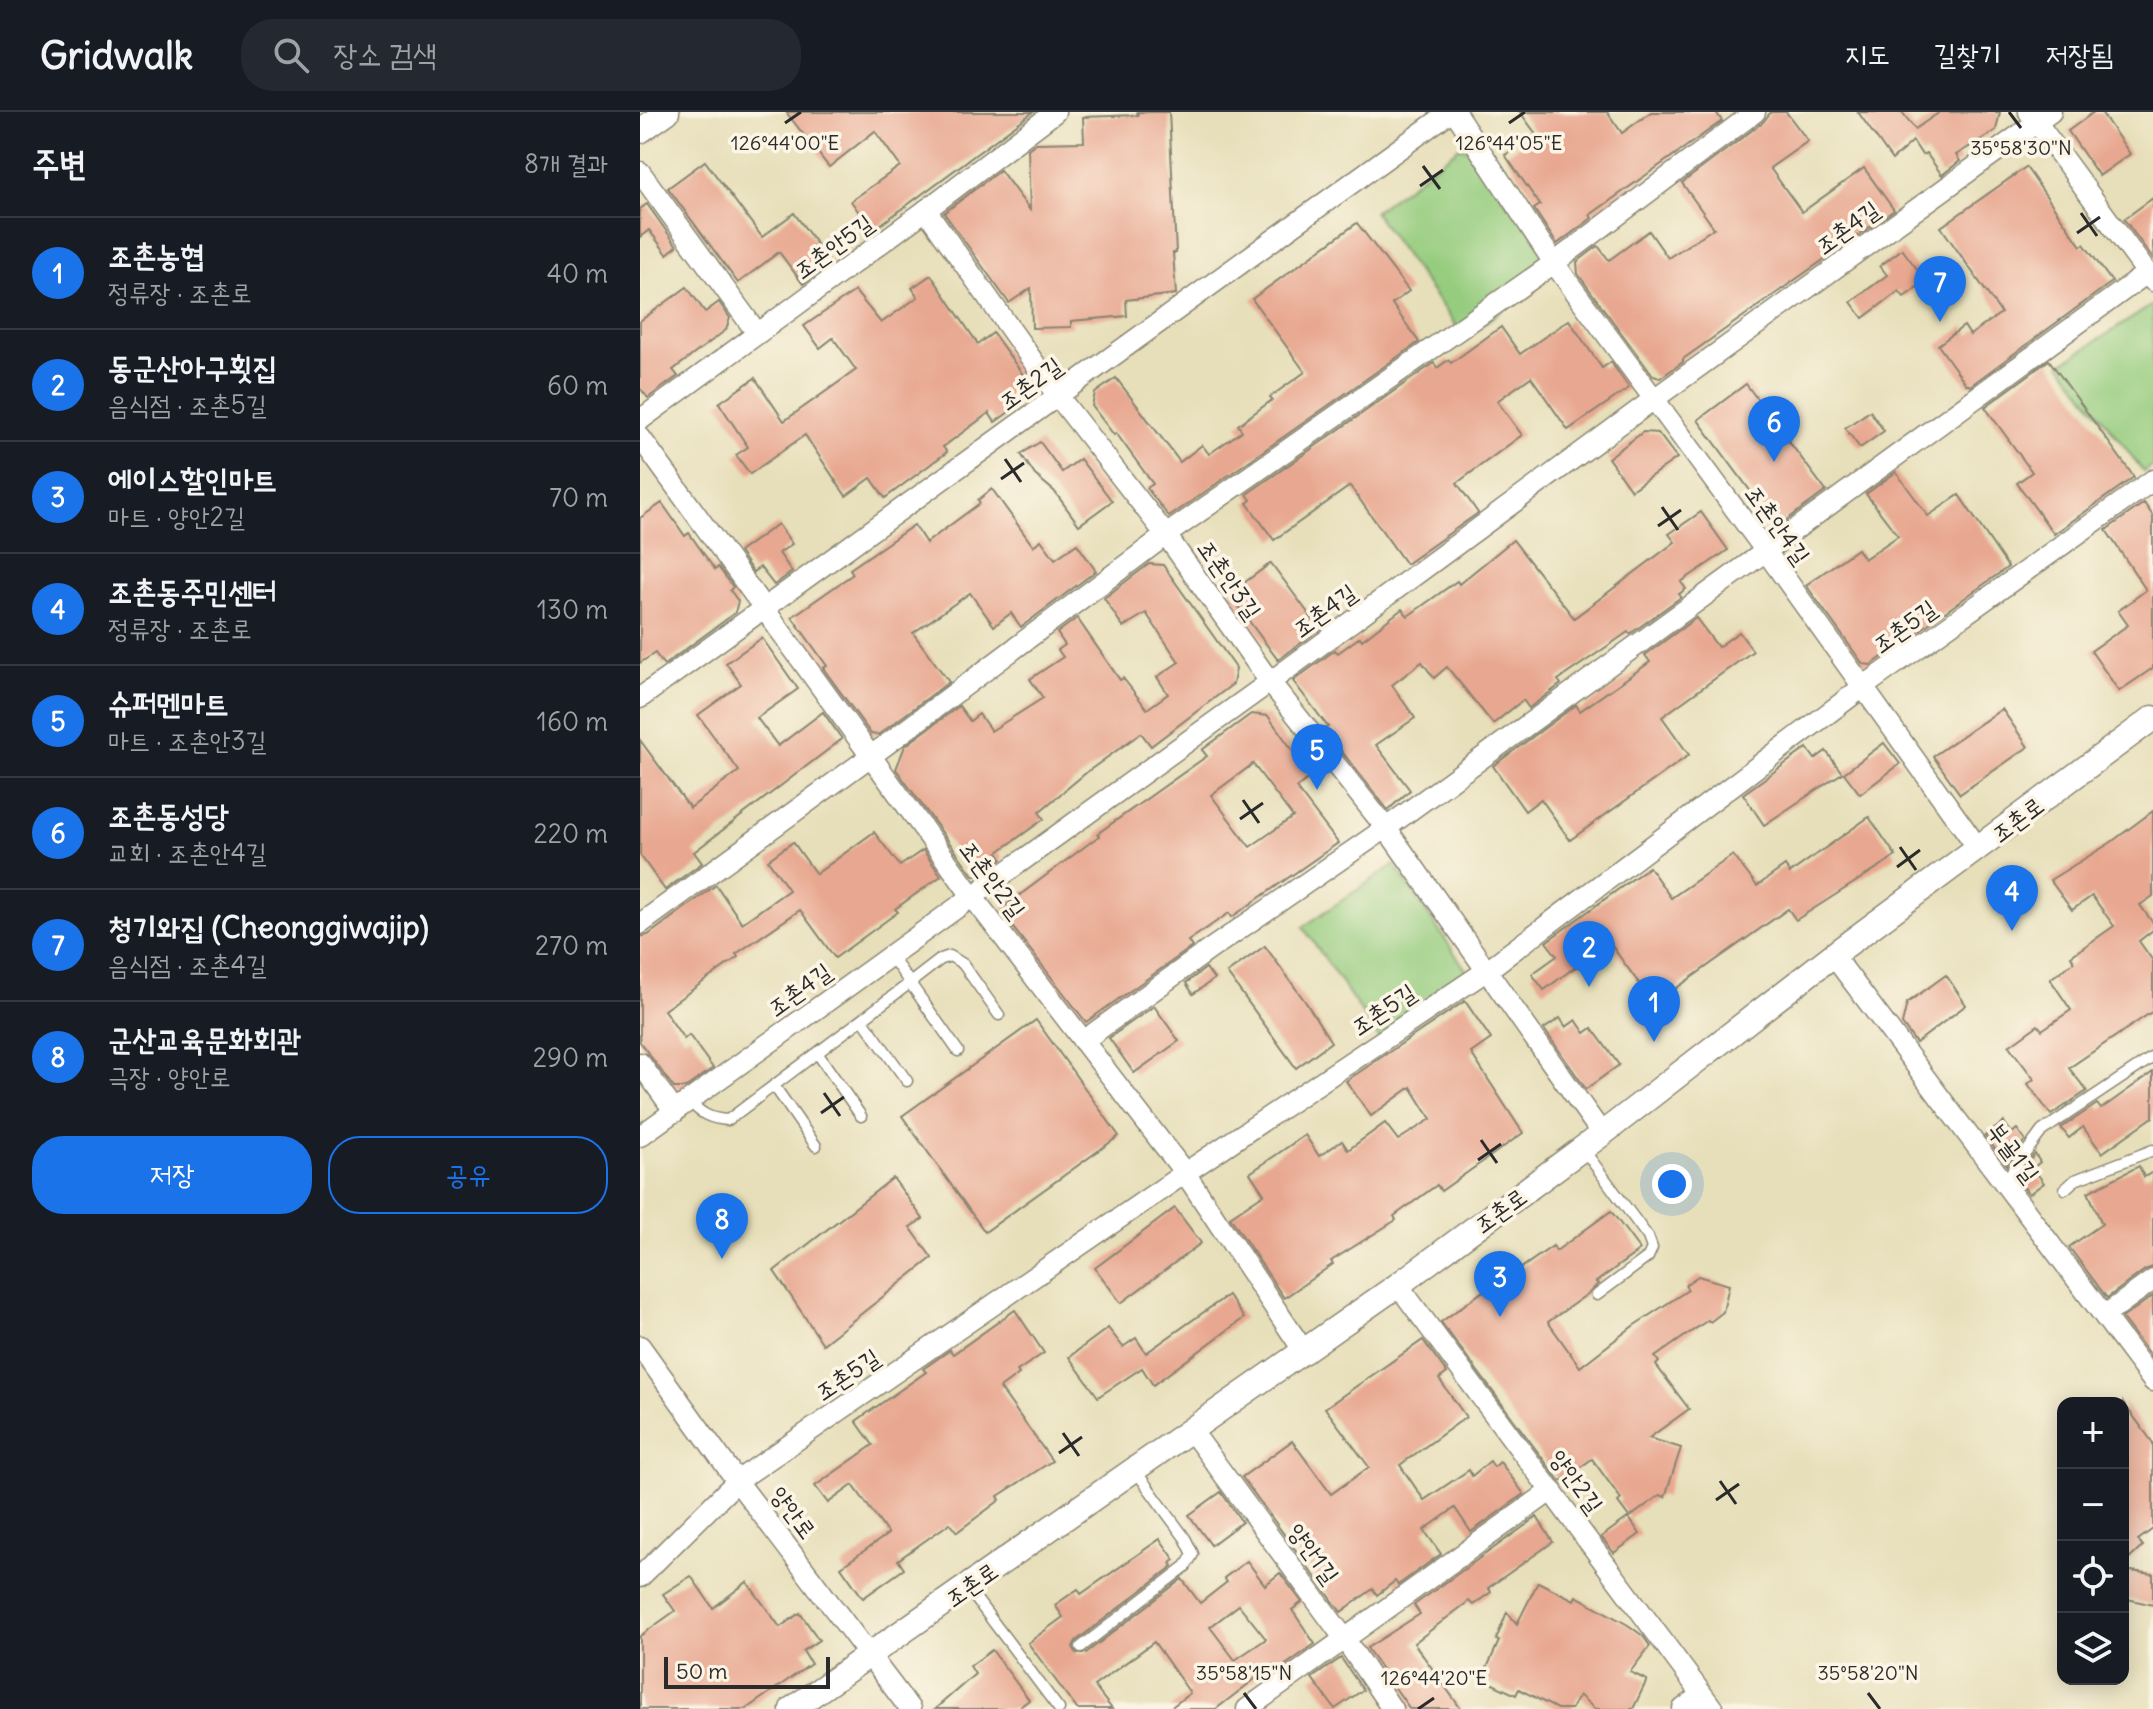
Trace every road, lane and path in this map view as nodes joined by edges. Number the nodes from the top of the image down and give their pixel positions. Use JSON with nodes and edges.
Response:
{"nodes":[{"id":1,"x":667,"y":112,"type":"edge"},
{"id":2,"x":1453,"y":112,"type":"edge"},
{"id":3,"x":1755,"y":112,"type":"edge"},
{"id":4,"x":1049,"y":114,"type":"edge"},
{"id":5,"x":2039,"y":115,"type":"edge"},
{"id":6,"x":640,"y":131,"type":"edge"},
{"id":7,"x":640,"y":172,"type":"edge"},
{"id":8,"x":926,"y":210,"type":"junction"},
{"id":9,"x":1554,"y":263,"type":"junction"},
{"id":10,"x":2150,"y":277,"type":"edge"},
{"id":11,"x":757,"y":333,"type":"junction"},
{"id":12,"x":1057,"y":395,"type":"junction"},
{"id":13,"x":1654,"y":399,"type":"junction"},
{"id":14,"x":640,"y":420,"type":"edge"},
{"id":15,"x":640,"y":437,"type":"edge"},
{"id":16,"x":2153,"y":480,"type":"edge"},
{"id":17,"x":1166,"y":535,"type":"junction"},
{"id":18,"x":1765,"y":550,"type":"junction"},
{"id":19,"x":763,"y":610,"type":"junction"},
{"id":20,"x":1270,"y":682,"type":"junction"},
{"id":21,"x":1863,"y":687,"type":"junction"},
{"id":22,"x":640,"y":698,"type":"edge"},
{"id":23,"x":2153,"y":718,"type":"edge"},
{"id":24,"x":871,"y":756,"type":"junction"},
{"id":25,"x":1386,"y":828,"type":"junction"},
{"id":26,"x":1978,"y":848,"type":"junction"},
{"id":27,"x":972,"y":896,"type":"junction"},
{"id":28,"x":640,"y":924,"type":"edge"},
{"id":29,"x":890,"y":955,"type":"junction"},
{"id":30,"x":1833,"y":955,"type":"junction"},
{"id":31,"x":1486,"y":971,"type":"junction"},
{"id":32,"x":910,"y":983,"type":"junction"},
{"id":33,"x":999,"y":1015,"type":"dead end"},
{"id":34,"x":863,"y":1020,"type":"junction"},
{"id":35,"x":1083,"y":1041,"type":"junction"},
{"id":36,"x":958,"y":1051,"type":"dead end"},
{"id":37,"x":818,"y":1054,"type":"junction"},
{"id":38,"x":2153,"y":1057,"type":"edge"},
{"id":39,"x":640,"y":1063,"type":"edge"},
{"id":40,"x":907,"y":1081,"type":"dead end"},
{"id":41,"x":775,"y":1087,"type":"junction"},
{"id":42,"x":683,"y":1106,"type":"junction"},
{"id":43,"x":861,"y":1116,"type":"dead end"},
{"id":44,"x":1602,"y":1134,"type":"junction"},
{"id":45,"x":640,"y":1136,"type":"edge"},
{"id":46,"x":816,"y":1146,"type":"dead end"},
{"id":47,"x":1583,"y":1149,"type":"junction"},
{"id":48,"x":2153,"y":1150,"type":"edge"},
{"id":49,"x":1185,"y":1173,"type":"junction"},
{"id":50,"x":2004,"y":1182,"type":"junction"},
{"id":51,"x":2065,"y":1189,"type":"dead end"},
{"id":52,"x":2153,"y":1280,"type":"edge"},
{"id":53,"x":1398,"y":1285,"type":"junction"},
{"id":54,"x":1597,"y":1295,"type":"dead end"},
{"id":55,"x":2105,"y":1315,"type":"junction"},
{"id":56,"x":640,"y":1346,"type":"edge"},
{"id":57,"x":1305,"y":1353,"type":"junction"},
{"id":58,"x":2153,"y":1381,"type":"edge"},
{"id":59,"x":1191,"y":1430,"type":"junction"},
{"id":60,"x":1135,"y":1470,"type":"junction"},
{"id":61,"x":737,"y":1481,"type":"junction"},
{"id":62,"x":1552,"y":1490,"type":"junction"},
{"id":63,"x":640,"y":1577,"type":"edge"},
{"id":64,"x":967,"y":1587,"type":"junction"},
{"id":65,"x":1344,"y":1638,"type":"junction"},
{"id":66,"x":1081,"y":1647,"type":"dead end"},
{"id":67,"x":870,"y":1655,"type":"junction"},
{"id":68,"x":1707,"y":1702,"type":"edge"},
{"id":69,"x":792,"y":1709,"type":"edge"},
{"id":70,"x":910,"y":1709,"type":"edge"},
{"id":71,"x":1059,"y":1709,"type":"edge"},
{"id":72,"x":1247,"y":1709,"type":"edge"},
{"id":73,"x":1392,"y":1709,"type":"edge"},
{"id":74,"x":1683,"y":1709,"type":"edge"}],
"edges":[{"from":1,"to":6,"type":"street"},
{"from":2,"to":9,"type":"street","name":"조촌안4길"},
{"from":2,"to":12,"type":"street","name":"조촌2길"},
{"from":3,"to":9,"type":"street"},
{"from":4,"to":8,"type":"street","name":"조촌안5길"},
{"from":5,"to":10,"type":"street","name":"조촌4길"},
{"from":5,"to":13,"type":"street","name":"조촌4길"},
{"from":7,"to":11,"type":"street"},
{"from":8,"to":11,"type":"street","name":"조촌안5길"},
{"from":8,"to":12,"type":"street","name":"조촌안3길"},
{"from":9,"to":13,"type":"street","name":"조촌안4길"},
{"from":9,"to":17,"type":"street"},
{"from":10,"to":18,"type":"street"},
{"from":11,"to":14,"type":"street","name":"조촌안5길"},
{"from":12,"to":17,"type":"street","name":"조촌안3길"},
{"from":12,"to":19,"type":"street","name":"조촌2길"},
{"from":13,"to":18,"type":"street","name":"조촌안4길"},
{"from":13,"to":20,"type":"street","name":"조촌4길"},
{"from":15,"to":19,"type":"street","name":"조촌안2길"},
{"from":16,"to":21,"type":"street","name":"조촌5길"},
{"from":17,"to":20,"type":"street","name":"조촌안3길"},
{"from":17,"to":24,"type":"street"},
{"from":18,"to":21,"type":"street","name":"조촌안4길"},
{"from":18,"to":25,"type":"street"},
{"from":19,"to":22,"type":"street","name":"조촌2길"},
{"from":19,"to":24,"type":"street","name":"조촌안2길"},
{"from":20,"to":25,"type":"street","name":"조촌안3길"},
{"from":20,"to":27,"type":"street","name":"조촌4길"},
{"from":21,"to":26,"type":"street","name":"조촌안4길"},
{"from":21,"to":31,"type":"street","name":"조촌5길"},
{"from":23,"to":26,"type":"street","name":"조촌로"},
{"from":24,"to":27,"type":"street","name":"조촌안2길"},
{"from":24,"to":28,"type":"street"},
{"from":25,"to":31,"type":"street","name":"조촌안3길"},
{"from":25,"to":35,"type":"street"},
{"from":26,"to":30,"type":"street","name":"조촌로"},
{"from":27,"to":29,"type":"street","name":"조촌4길"},
{"from":27,"to":35,"type":"street","name":"조촌안2길"},
{"from":29,"to":32,"type":"lane"},
{"from":29,"to":42,"type":"street","name":"조촌4길"},
{"from":30,"to":44,"type":"street","name":"조촌로"},
{"from":30,"to":50,"type":"street","name":"부골1길"},
{"from":31,"to":44,"type":"street","name":"조촌안3길"},
{"from":31,"to":49,"type":"street","name":"조촌5길"},
{"from":32,"to":33,"type":"lane"},
{"from":32,"to":34,"type":"lane"},
{"from":32,"to":36,"type":"lane"},
{"from":34,"to":37,"type":"lane"},
{"from":34,"to":40,"type":"lane"},
{"from":35,"to":49,"type":"street","name":"조촌안2길"},
{"from":37,"to":41,"type":"lane"},
{"from":37,"to":43,"type":"lane"},
{"from":38,"to":50,"type":"lane"},
{"from":39,"to":42,"type":"street"},
{"from":41,"to":42,"type":"lane"},
{"from":41,"to":46,"type":"lane"},
{"from":42,"to":45,"type":"street","name":"조촌4길"},
{"from":44,"to":47,"type":"street","name":"조촌로"},
{"from":47,"to":53,"type":"street","name":"조촌로"},
{"from":47,"to":54,"type":"lane"},
{"from":48,"to":51,"type":"lane"},
{"from":49,"to":57,"type":"street","name":"조촌안2길"},
{"from":49,"to":61,"type":"street","name":"조촌5길"},
{"from":50,"to":55,"type":"street","name":"부골1길"},
{"from":52,"to":55,"type":"street"},
{"from":53,"to":57,"type":"street","name":"조촌로"},
{"from":53,"to":62,"type":"street","name":"양안2길"},
{"from":55,"to":58,"type":"street","name":"부골1길"},
{"from":56,"to":61,"type":"street","name":"양안로"},
{"from":57,"to":59,"type":"street","name":"조촌로"},
{"from":59,"to":60,"type":"street","name":"조촌로"},
{"from":59,"to":65,"type":"street","name":"양안1길"},
{"from":60,"to":64,"type":"street","name":"조촌로"},
{"from":60,"to":66,"type":"lane"},
{"from":61,"to":63,"type":"street","name":"조촌5길"},
{"from":61,"to":67,"type":"street","name":"양안로"},
{"from":62,"to":65,"type":"street"},
{"from":62,"to":68,"type":"street","name":"양안2길"},
{"from":64,"to":67,"type":"street","name":"조촌로"},
{"from":64,"to":71,"type":"lane"},
{"from":65,"to":72,"type":"street"},
{"from":65,"to":73,"type":"street","name":"양안1길"},
{"from":67,"to":69,"type":"street","name":"조촌로"},
{"from":67,"to":70,"type":"street","name":"양안로"},
{"from":68,"to":74,"type":"street"}]}
